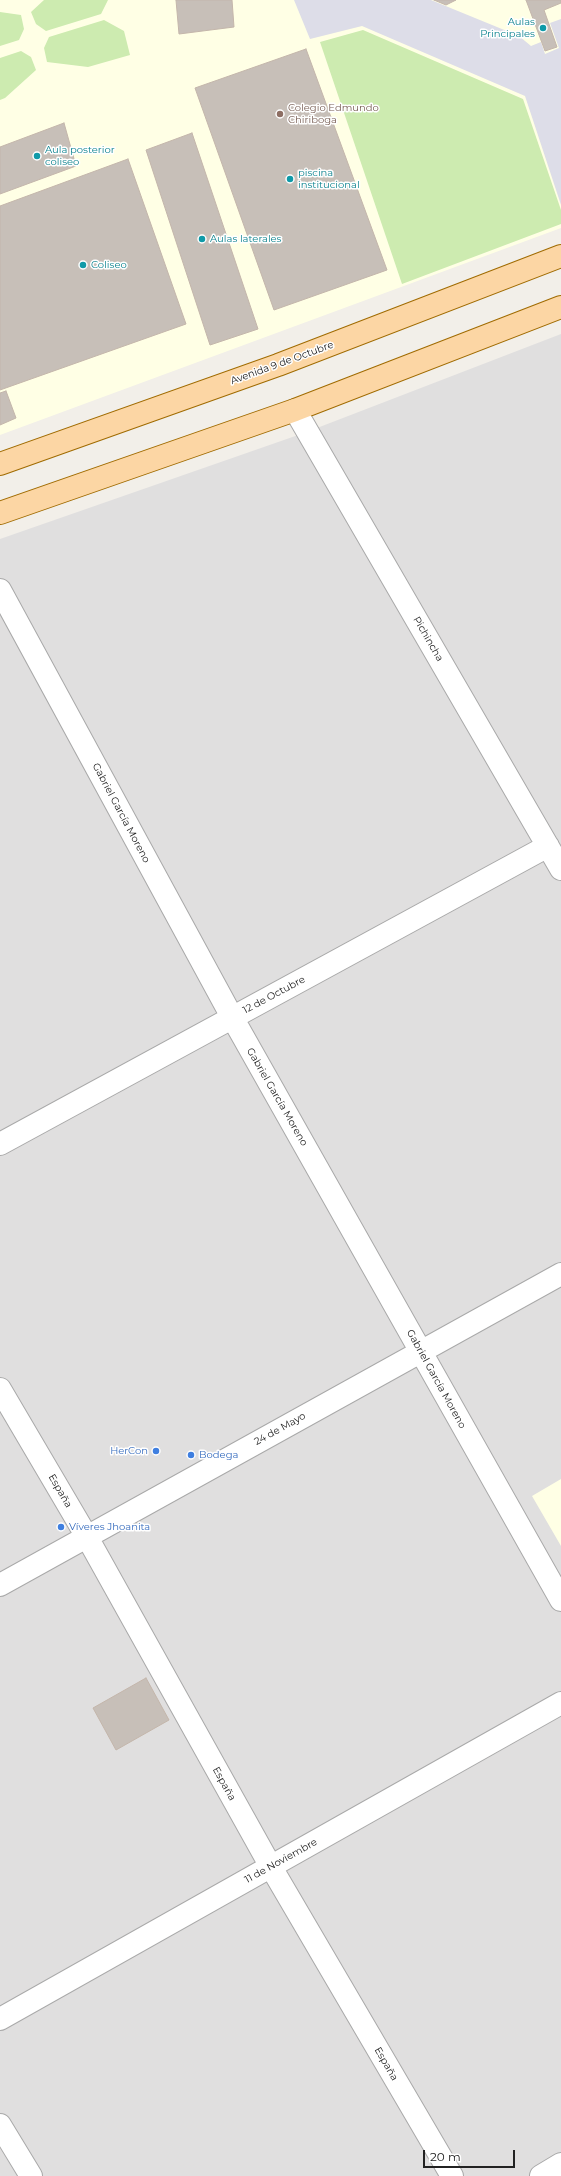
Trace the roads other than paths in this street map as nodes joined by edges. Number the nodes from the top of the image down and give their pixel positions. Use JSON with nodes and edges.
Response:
{"nodes":[{"id":1,"x":561,"y":256,"type":"edge"},
{"id":2,"x":561,"y":307,"type":"edge"},
{"id":3,"x":295,"y":410,"type":"junction"},
{"id":4,"x":0,"y":464,"type":"edge"},
{"id":5,"x":0,"y":513,"type":"edge"},
{"id":6,"x":0,"y":590,"type":"edge"},
{"id":7,"x":548,"y":846,"type":"junction"},
{"id":8,"x":561,"y":869,"type":"edge"},
{"id":9,"x":232,"y":1017,"type":"junction"},
{"id":10,"x":0,"y":1144,"type":"edge"},
{"id":11,"x":561,"y":1274,"type":"edge"},
{"id":12,"x":421,"y":1351,"type":"junction"},
{"id":13,"x":0,"y":1390,"type":"edge"},
{"id":14,"x":87,"y":1537,"type":"junction"},
{"id":15,"x":0,"y":1585,"type":"edge"},
{"id":16,"x":561,"y":1600,"type":"edge"},
{"id":17,"x":561,"y":1703,"type":"edge"},
{"id":18,"x":270,"y":1867,"type":"junction"},
{"id":19,"x":0,"y":2018,"type":"edge"},
{"id":20,"x":0,"y":2125,"type":"edge"},
{"id":21,"x":561,"y":2164,"type":"edge"},
{"id":22,"x":31,"y":2176,"type":"edge"},
{"id":23,"x":452,"y":2176,"type":"edge"},
{"id":24,"x":540,"y":2176,"type":"edge"}],
"edges":[{"from":1,"to":4,"type":"main road","name":"Avenida 9 de Octubre"},
{"from":2,"to":3,"type":"main road"},
{"from":3,"to":5,"type":"main road"},
{"from":3,"to":7,"type":"street","name":"Pichincha"},
{"from":6,"to":9,"type":"street","name":"Gabriel García Moreno"},
{"from":7,"to":8,"type":"street","name":"Pichincha"},
{"from":7,"to":9,"type":"street","name":"12 de Octubre"},
{"from":9,"to":10,"type":"street","name":"12 de Octubre"},
{"from":9,"to":12,"type":"street","name":"Gabriel García Moreno"},
{"from":11,"to":12,"type":"street","name":"24 de Mayo"},
{"from":12,"to":14,"type":"street","name":"24 de Mayo"},
{"from":12,"to":16,"type":"street","name":"Gabriel García Moreno"},
{"from":13,"to":14,"type":"street","name":"España"},
{"from":14,"to":15,"type":"street","name":"24 de Mayo"},
{"from":14,"to":18,"type":"street","name":"España"},
{"from":17,"to":18,"type":"street","name":"11 de Noviembre"},
{"from":18,"to":19,"type":"street","name":"11 de Noviembre"},
{"from":18,"to":23,"type":"street","name":"España"},
{"from":20,"to":22,"type":"street"},
{"from":21,"to":24,"type":"street"}]}
